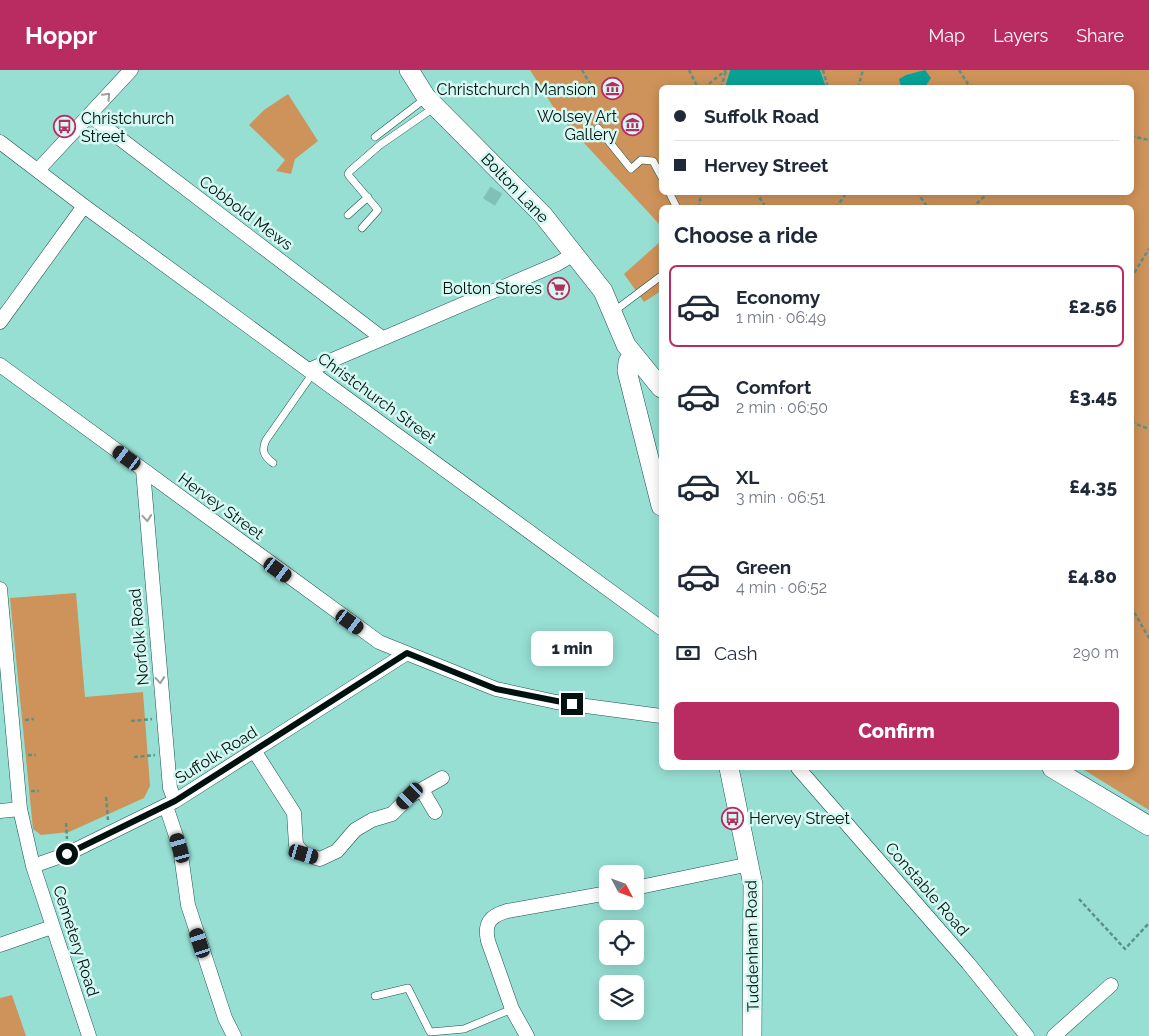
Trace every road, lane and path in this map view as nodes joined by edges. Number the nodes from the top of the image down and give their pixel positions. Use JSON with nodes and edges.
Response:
{"nodes":[{"id":1,"x":131,"y":70,"type":"edge"},
{"id":2,"x":409,"y":70,"type":"edge"},
{"id":3,"x":582,"y":70,"type":"edge"},
{"id":4,"x":689,"y":70,"type":"edge"},
{"id":5,"x":726,"y":70,"type":"edge"},
{"id":6,"x":823,"y":70,"type":"edge"},
{"id":7,"x":863,"y":70,"type":"edge"},
{"id":8,"x":959,"y":70,"type":"edge"},
{"id":9,"x":696,"y":85,"type":"edge"},
{"id":10,"x":708,"y":85,"type":"edge"},
{"id":11,"x":722,"y":85,"type":"edge"},
{"id":12,"x":827,"y":85,"type":"edge"},
{"id":13,"x":859,"y":85,"type":"edge"},
{"id":14,"x":970,"y":85,"type":"edge"},
{"id":15,"x":594,"y":91,"type":"dead end"},
{"id":16,"x":431,"y":102,"type":"junction"},
{"id":17,"x":89,"y":115,"type":"junction"},
{"id":18,"x":598,"y":128,"type":"dead end"},
{"id":19,"x":375,"y":137,"type":"dead end"},
{"id":20,"x":1134,"y":137,"type":"edge"},
{"id":21,"x":1149,"y":140,"type":"edge"},
{"id":22,"x":0,"y":142,"type":"edge"},
{"id":23,"x":38,"y":170,"type":"junction"},
{"id":24,"x":659,"y":172,"type":"edge"},
{"id":25,"x":986,"y":195,"type":"edge"},
{"id":26,"x":368,"y":197,"type":"junction"},
{"id":27,"x":975,"y":205,"type":"edge"},
{"id":28,"x":84,"y":206,"type":"junction"},
{"id":29,"x":348,"y":215,"type":"dead end"},
{"id":30,"x":362,"y":228,"type":"dead end"},
{"id":31,"x":1149,"y":249,"type":"edge"},
{"id":32,"x":574,"y":254,"type":"junction"},
{"id":33,"x":1134,"y":273,"type":"edge"},
{"id":34,"x":659,"y":278,"type":"edge"},
{"id":35,"x":612,"y":313,"type":"junction"},
{"id":36,"x":0,"y":322,"type":"edge"},
{"id":37,"x":382,"y":338,"type":"junction"},
{"id":38,"x":632,"y":355,"type":"junction"},
{"id":39,"x":0,"y":365,"type":"edge"},
{"id":40,"x":312,"y":371,"type":"junction"},
{"id":41,"x":659,"y":386,"type":"edge"},
{"id":42,"x":1134,"y":423,"type":"edge"},
{"id":43,"x":1149,"y":429,"type":"edge"},
{"id":44,"x":273,"y":463,"type":"dead end"},
{"id":45,"x":143,"y":470,"type":"junction"},
{"id":46,"x":659,"y":498,"type":"edge"},
{"id":47,"x":0,"y":589,"type":"edge"},
{"id":48,"x":1134,"y":612,"type":"edge"},
{"id":49,"x":659,"y":627,"type":"edge"},
{"id":50,"x":1149,"y":638,"type":"edge"},
{"id":51,"x":407,"y":653,"type":"junction"},
{"id":52,"x":659,"y":716,"type":"edge"},
{"id":53,"x":156,"y":719,"type":"dead end"},
{"id":54,"x":131,"y":721,"type":"dead end"},
{"id":55,"x":255,"y":752,"type":"junction"},
{"id":56,"x":159,"y":754,"type":"dead end"},
{"id":57,"x":134,"y":757,"type":"dead end"},
{"id":58,"x":729,"y":770,"type":"edge"},
{"id":59,"x":800,"y":770,"type":"edge"},
{"id":60,"x":1055,"y":770,"type":"edge"},
{"id":61,"x":442,"y":778,"type":"dead end"},
{"id":62,"x":422,"y":790,"type":"junction"},
{"id":63,"x":106,"y":796,"type":"dead end"},
{"id":64,"x":171,"y":803,"type":"junction"},
{"id":65,"x":20,"y":809,"type":"junction"},
{"id":66,"x":0,"y":811,"type":"edge"},
{"id":67,"x":435,"y":812,"type":"dead end"},
{"id":68,"x":66,"y":823,"type":"dead end"},
{"id":69,"x":108,"y":823,"type":"dead end"},
{"id":70,"x":1149,"y":826,"type":"edge"},
{"id":71,"x":67,"y":842,"type":"dead end"},
{"id":72,"x":750,"y":864,"type":"junction"},
{"id":73,"x":33,"y":866,"type":"junction"},
{"id":74,"x":644,"y":886,"type":"edge"},
{"id":75,"x":599,"y":895,"type":"edge"},
{"id":76,"x":1078,"y":899,"type":"dead end"},
{"id":77,"x":1149,"y":923,"type":"edge"},
{"id":78,"x":52,"y":927,"type":"junction"},
{"id":79,"x":0,"y":945,"type":"edge"},
{"id":80,"x":1110,"y":985,"type":"dead end"},
{"id":81,"x":375,"y":996,"type":"dead end"},
{"id":82,"x":512,"y":1009,"type":"junction"},
{"id":83,"x":89,"y":1036,"type":"edge"},
{"id":84,"x":234,"y":1036,"type":"edge"},
{"id":85,"x":527,"y":1036,"type":"edge"},
{"id":86,"x":752,"y":1036,"type":"edge"},
{"id":87,"x":1027,"y":1036,"type":"edge"},
{"id":88,"x":1054,"y":1036,"type":"edge"}],
"edges":[{"from":17,"to":1,"type":"street","one_way":true},
{"from":2,"to":16,"type":"main road","name":"Bolton Lane"},
{"from":3,"to":15,"type":"path"},
{"from":4,"to":9,"type":"path"},
{"from":5,"to":10,"type":"path"},
{"from":5,"to":11,"type":"path"},
{"from":6,"to":12,"type":"path"},
{"from":7,"to":13,"type":"path"},
{"from":8,"to":14,"type":"path"},
{"from":16,"to":19,"type":"lane"},
{"from":16,"to":26,"type":"lane"},
{"from":16,"to":32,"type":"main road","name":"Bolton Lane"},
{"from":17,"to":23,"type":"street"},
{"from":17,"to":37,"type":"street","name":"Cobbold Mews"},
{"from":18,"to":24,"type":"lane"},
{"from":20,"to":21,"type":"path"},
{"from":22,"to":23,"type":"street","name":"Christchurch Street"},
{"from":23,"to":28,"type":"street","name":"Christchurch Street"},
{"from":25,"to":27,"type":"path"},
{"from":26,"to":29,"type":"lane"},
{"from":26,"to":30,"type":"lane"},
{"from":28,"to":36,"type":"street"},
{"from":28,"to":40,"type":"street","name":"Christchurch Street"},
{"from":31,"to":33,"type":"path"},
{"from":32,"to":35,"type":"main road","name":"Bolton Lane"},
{"from":32,"to":37,"type":"street"},
{"from":34,"to":35,"type":"lane"},
{"from":35,"to":38,"type":"main road","name":"Bolton Lane"},
{"from":37,"to":40,"type":"street"},
{"from":38,"to":41,"type":"main road","name":"Bolton Lane"},
{"from":38,"to":46,"type":"main road"},
{"from":39,"to":45,"type":"street","name":"Hervey Street"},
{"from":40,"to":44,"type":"lane"},
{"from":40,"to":49,"type":"street","name":"Christchurch Street"},
{"from":42,"to":43,"type":"path"},
{"from":45,"to":51,"type":"street","name":"Hervey Street"},
{"from":45,"to":64,"type":"street","name":"Norfolk Road","one_way":true},
{"from":47,"to":65,"type":"street","name":"Cemetery Road"},
{"from":48,"to":50,"type":"path"},
{"from":51,"to":52,"type":"street","name":"Hervey Street"},
{"from":51,"to":55,"type":"street","name":"Suffolk Road"},
{"from":53,"to":54,"type":"path"},
{"from":55,"to":62,"type":"street"},
{"from":55,"to":64,"type":"street","name":"Suffolk Road"},
{"from":56,"to":57,"type":"path"},
{"from":58,"to":72,"type":"main road","name":"Tuddenham Road"},
{"from":59,"to":87,"type":"street","name":"Constable Road"},
{"from":60,"to":70,"type":"main road"},
{"from":61,"to":62,"type":"street"},
{"from":62,"to":67,"type":"street"},
{"from":63,"to":69,"type":"path"},
{"from":64,"to":73,"type":"street","name":"Suffolk Road"},
{"from":64,"to":84,"type":"street","name":"Norfolk Road"},
{"from":65,"to":66,"type":"street"},
{"from":65,"to":73,"type":"street","name":"Cemetery Road"},
{"from":68,"to":71,"type":"path"},
{"from":72,"to":74,"type":"street"},
{"from":72,"to":86,"type":"main road","name":"Tuddenham Road"},
{"from":73,"to":78,"type":"street","name":"Cemetery Road"},
{"from":75,"to":82,"type":"street"},
{"from":76,"to":77,"type":"path"},
{"from":78,"to":79,"type":"street"},
{"from":78,"to":83,"type":"street","name":"Cemetery Road"},
{"from":80,"to":88,"type":"street"},
{"from":81,"to":82,"type":"lane"},
{"from":82,"to":85,"type":"street"}]}
